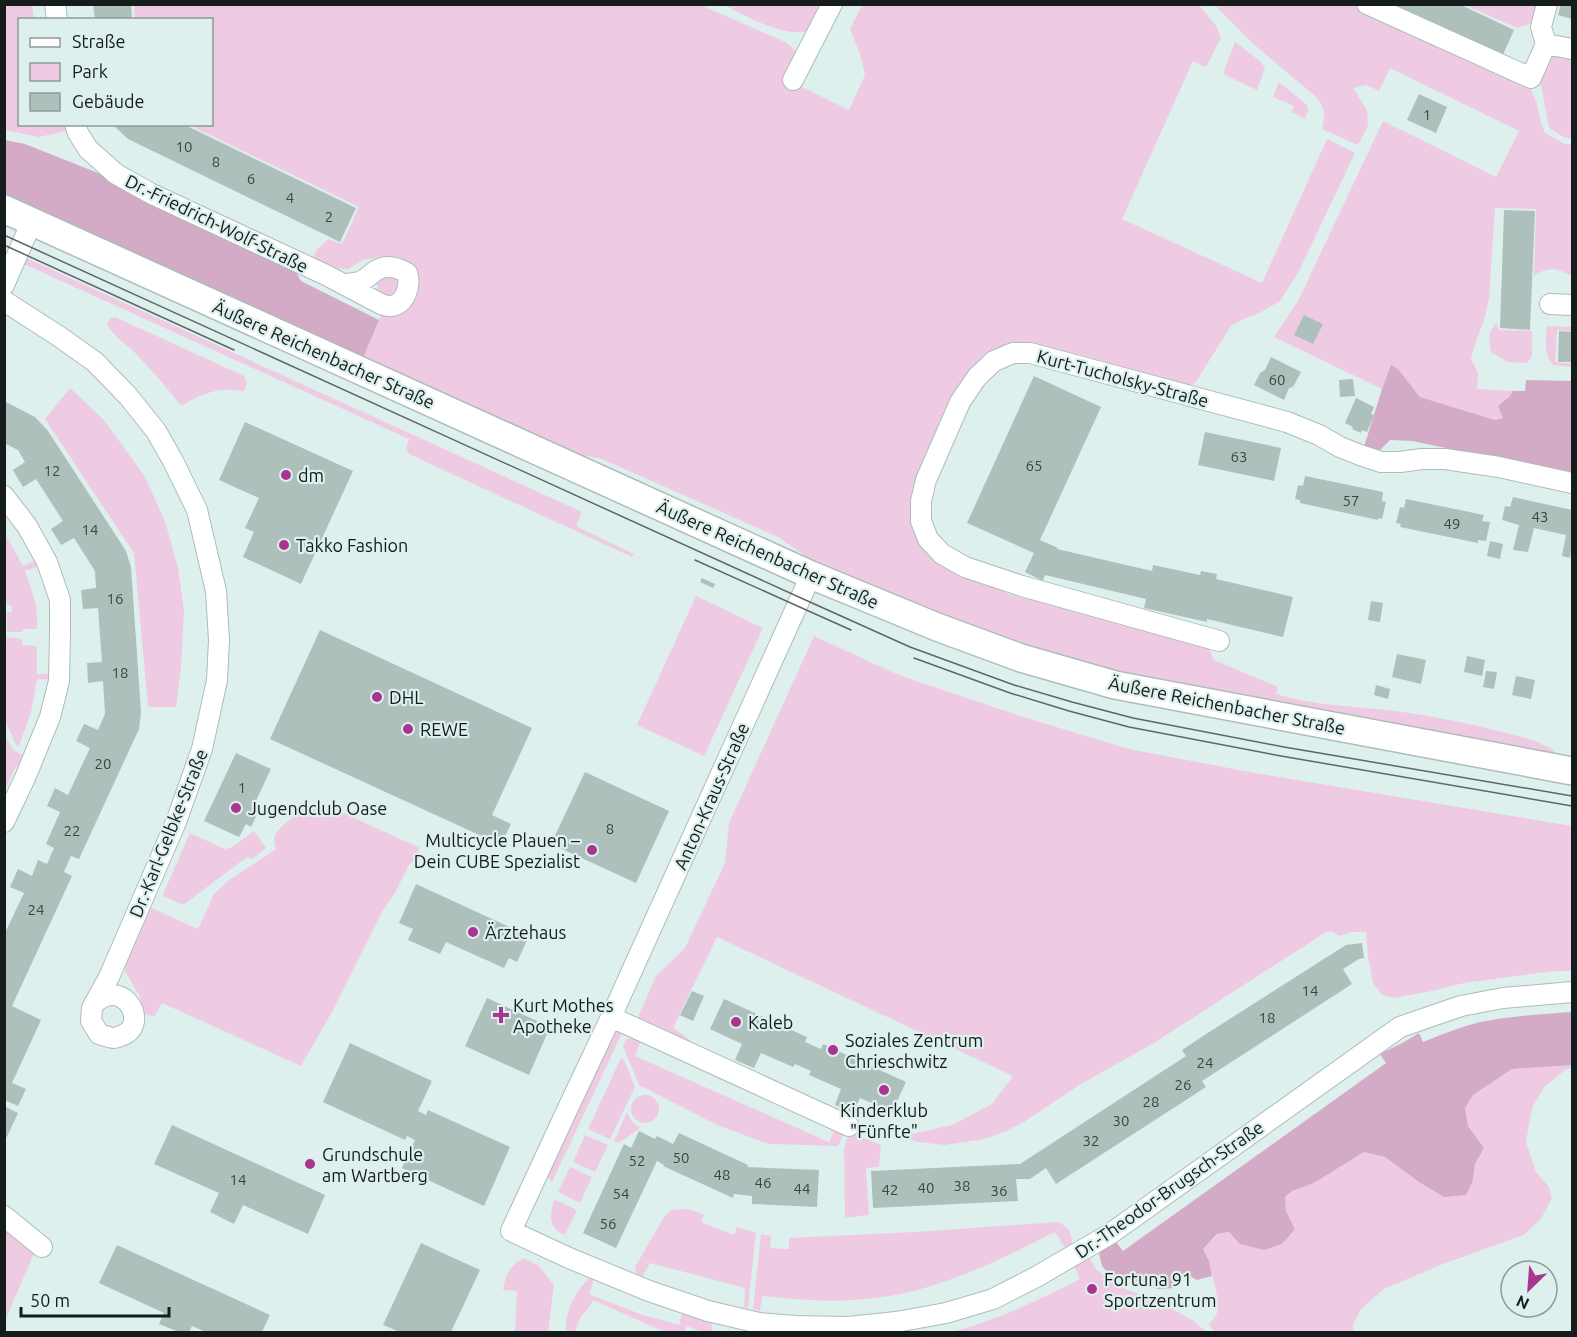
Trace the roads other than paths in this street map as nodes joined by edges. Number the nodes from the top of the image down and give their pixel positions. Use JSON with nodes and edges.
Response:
{"nodes":[{"id":1,"x":832,"y":4,"type":"edge"},
{"id":2,"x":1367,"y":4,"type":"edge"},
{"id":3,"x":1547,"y":4,"type":"edge"},
{"id":4,"x":1546,"y":44,"type":"junction"},
{"id":5,"x":1572,"y":49,"type":"edge"},
{"id":6,"x":793,"y":80,"type":"dead end"},
{"id":7,"x":76,"y":126,"type":"edge"},
{"id":8,"x":4,"y":208,"type":"edge"},
{"id":9,"x":32,"y":221,"type":"junction"},
{"id":10,"x":344,"y":284,"type":"dead end"},
{"id":11,"x":4,"y":285,"type":"edge"},
{"id":12,"x":4,"y":301,"type":"edge"},
{"id":13,"x":1550,"y":304,"type":"dead end"},
{"id":14,"x":1572,"y":305,"type":"edge"},
{"id":15,"x":1572,"y":483,"type":"edge"},
{"id":16,"x":4,"y":496,"type":"edge"},
{"id":17,"x":811,"y":575,"type":"junction"},
{"id":18,"x":1220,"y":640,"type":"dead end"},
{"id":19,"x":1572,"y":771,"type":"edge"},
{"id":20,"x":4,"y":822,"type":"edge"},
{"id":21,"x":109,"y":977,"type":"junction"},
{"id":22,"x":1572,"y":992,"type":"edge"},
{"id":23,"x":125,"y":998,"type":"junction"},
{"id":24,"x":97,"y":1001,"type":"junction"},
{"id":25,"x":611,"y":1017,"type":"junction"},
{"id":26,"x":849,"y":1126,"type":"dead end"},
{"id":27,"x":4,"y":1216,"type":"edge"},
{"id":28,"x":512,"y":1231,"type":"joint"},
{"id":29,"x":42,"y":1246,"type":"dead end"}],
"edges":[{"from":1,"to":6,"type":"street"},
{"from":2,"to":4,"type":"street"},
{"from":3,"to":4,"type":"street"},
{"from":4,"to":5,"type":"street"},
{"from":7,"to":10,"type":"street","name":"Dr.-Friedrich-Wolf-Straße"},
{"from":8,"to":9,"type":"street","name":"Äußere Reichenbacher Straße"},
{"from":9,"to":11,"type":"street"},
{"from":9,"to":17,"type":"street","name":"Äußere Reichenbacher Straße"},
{"from":12,"to":21,"type":"street","name":"Dr.-Karl-Gelbke-Straße"},
{"from":13,"to":14,"type":"street"},
{"from":15,"to":18,"type":"street","name":"Kurt-Tucholsky-Straße"},
{"from":16,"to":20,"type":"street"},
{"from":17,"to":19,"type":"street","name":"Äußere Reichenbacher Straße"},
{"from":17,"to":25,"type":"street","name":"Anton-Kraus-Straße"},
{"from":21,"to":23,"type":"street"},
{"from":21,"to":24,"type":"street","name":"Dr.-Karl-Gelbke-Straße"},
{"from":22,"to":28,"type":"street","name":"Dr.-Theodor-Brugsch-Straße"},
{"from":23,"to":24,"type":"street"},
{"from":23,"to":24,"type":"street"},
{"from":25,"to":26,"type":"street"},
{"from":25,"to":28,"type":"street","name":"Anton-Kraus-Straße"},
{"from":27,"to":29,"type":"street"}]}
